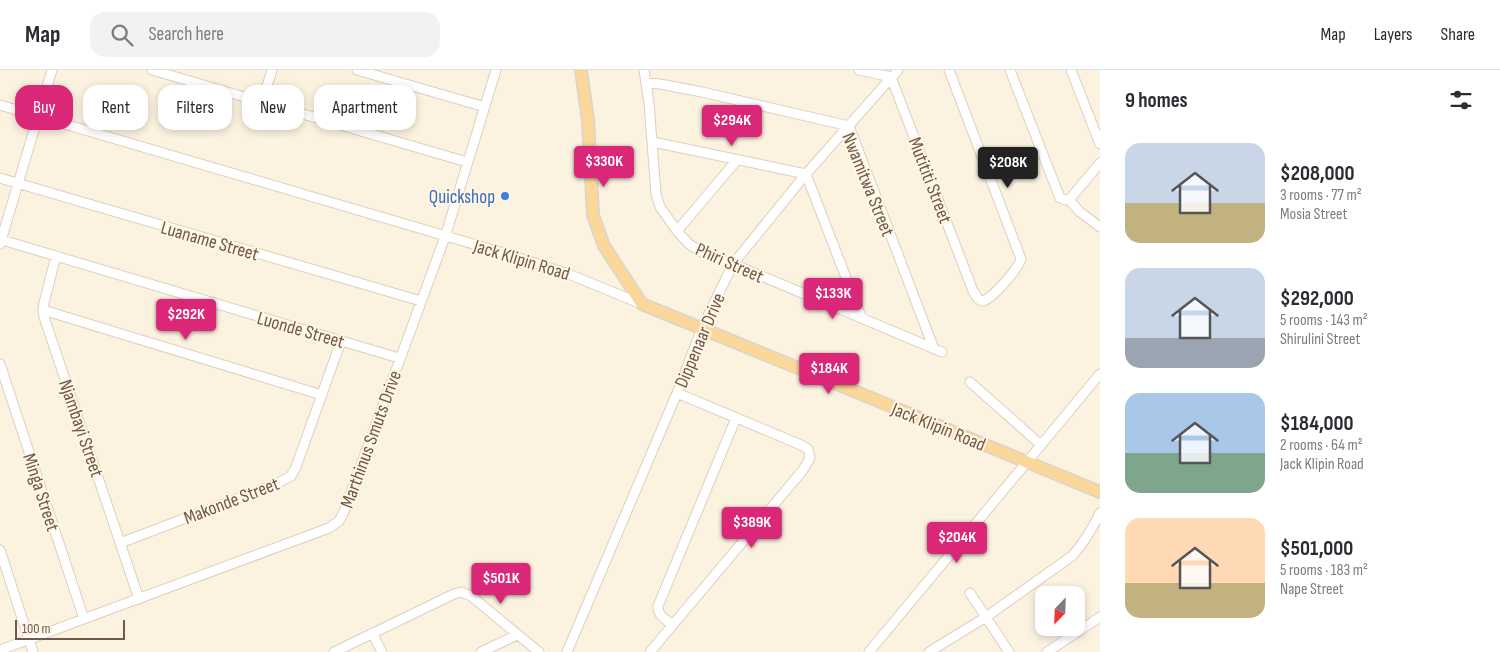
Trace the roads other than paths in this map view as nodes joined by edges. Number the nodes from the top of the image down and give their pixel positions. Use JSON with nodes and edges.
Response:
{"nodes":[{"id":1,"x":52,"y":70,"type":"edge"},
{"id":2,"x":152,"y":70,"type":"edge"},
{"id":3,"x":272,"y":70,"type":"edge"},
{"id":4,"x":356,"y":70,"type":"edge"},
{"id":5,"x":496,"y":70,"type":"edge"},
{"id":6,"x":581,"y":70,"type":"edge"},
{"id":7,"x":644,"y":70,"type":"edge"},
{"id":8,"x":859,"y":70,"type":"edge"},
{"id":9,"x":949,"y":70,"type":"edge"},
{"id":10,"x":1010,"y":70,"type":"edge"},
{"id":11,"x":1071,"y":70,"type":"edge"},
{"id":12,"x":894,"y":74,"type":"edge"},
{"id":13,"x":646,"y":83,"type":"junction"},
{"id":14,"x":47,"y":85,"type":"edge"},
{"id":15,"x":267,"y":85,"type":"edge"},
{"id":16,"x":242,"y":96,"type":"edge"},
{"id":17,"x":0,"y":105,"type":"edge"},
{"id":18,"x":485,"y":107,"type":"junction"},
{"id":19,"x":15,"y":109,"type":"edge"},
{"id":20,"x":304,"y":114,"type":"edge"},
{"id":21,"x":73,"y":126,"type":"edge"},
{"id":22,"x":849,"y":126,"type":"junction"},
{"id":23,"x":34,"y":130,"type":"edge"},
{"id":24,"x":653,"y":142,"type":"junction"},
{"id":25,"x":1100,"y":144,"type":"edge"},
{"id":26,"x":737,"y":160,"type":"junction"},
{"id":27,"x":468,"y":162,"type":"junction"},
{"id":28,"x":1100,"y":163,"type":"edge"},
{"id":29,"x":806,"y":174,"type":"junction"},
{"id":30,"x":0,"y":178,"type":"edge"},
{"id":31,"x":17,"y":183,"type":"junction"},
{"id":32,"x":1070,"y":200,"type":"junction"},
{"id":33,"x":1100,"y":227,"type":"edge"},
{"id":34,"x":677,"y":231,"type":"junction"},
{"id":35,"x":445,"y":236,"type":"junction"},
{"id":36,"x":1,"y":242,"type":"edge"},
{"id":37,"x":56,"y":256,"type":"junction"},
{"id":38,"x":733,"y":264,"type":"junction"},
{"id":39,"x":420,"y":302,"type":"junction"},
{"id":40,"x":642,"y":304,"type":"junction"},
{"id":41,"x":43,"y":310,"type":"junction"},
{"id":42,"x":862,"y":320,"type":"junction"},
{"id":43,"x":702,"y":328,"type":"junction"},
{"id":44,"x":341,"y":341,"type":"junction"},
{"id":45,"x":938,"y":351,"type":"joint"},
{"id":46,"x":400,"y":358,"type":"junction"},
{"id":47,"x":0,"y":364,"type":"edge"},
{"id":48,"x":1100,"y":374,"type":"edge"},
{"id":49,"x":970,"y":382,"type":"dead end"},
{"id":50,"x":677,"y":392,"type":"junction"},
{"id":51,"x":322,"y":395,"type":"junction"},
{"id":52,"x":736,"y":418,"type":"junction"},
{"id":53,"x":1041,"y":445,"type":"junction"},
{"id":54,"x":1026,"y":462,"type":"junction"},
{"id":55,"x":1100,"y":492,"type":"edge"},
{"id":56,"x":1100,"y":513,"type":"edge"},
{"id":57,"x":120,"y":543,"type":"junction"},
{"id":58,"x":0,"y":550,"type":"edge"},
{"id":59,"x":970,"y":593,"type":"dead end"},
{"id":60,"x":139,"y":599,"type":"junction"},
{"id":61,"x":986,"y":617,"type":"junction"},
{"id":62,"x":1100,"y":617,"type":"edge"},
{"id":63,"x":84,"y":619,"type":"junction"},
{"id":64,"x":673,"y":626,"type":"junction"},
{"id":65,"x":372,"y":633,"type":"junction"},
{"id":66,"x":517,"y":635,"type":"junction"},
{"id":67,"x":29,"y":639,"type":"junction"},
{"id":68,"x":0,"y":650,"type":"edge"},
{"id":69,"x":33,"y":652,"type":"edge"},
{"id":70,"x":334,"y":652,"type":"edge"},
{"id":71,"x":382,"y":652,"type":"edge"},
{"id":72,"x":482,"y":652,"type":"edge"},
{"id":73,"x":539,"y":652,"type":"edge"},
{"id":74,"x":567,"y":652,"type":"edge"},
{"id":75,"x":650,"y":652,"type":"edge"},
{"id":76,"x":869,"y":652,"type":"edge"},
{"id":77,"x":929,"y":652,"type":"edge"},
{"id":78,"x":1009,"y":652,"type":"edge"},
{"id":79,"x":1047,"y":652,"type":"edge"}],
"edges":[{"from":1,"to":14,"type":"street"},
{"from":2,"to":16,"type":"street"},
{"from":3,"to":15,"type":"street"},
{"from":4,"to":18,"type":"street"},
{"from":5,"to":18,"type":"street","name":"Marthinus Smuts Drive"},
{"from":6,"to":40,"type":"main road"},
{"from":7,"to":13,"type":"street","name":"Phiri Street"},
{"from":8,"to":12,"type":"street"},
{"from":9,"to":12,"type":"street","name":"Mutititi Street"},
{"from":10,"to":32,"type":"street"},
{"from":11,"to":25,"type":"street"},
{"from":12,"to":22,"type":"street","name":"Dippenaar Drive"},
{"from":13,"to":22,"type":"street","name":"Nwamitwa Street"},
{"from":13,"to":24,"type":"street","name":"Phiri Street"},
{"from":17,"to":19,"type":"street","name":"Jack Klipin Road"},
{"from":18,"to":27,"type":"street","name":"Marthinus Smuts Drive"},
{"from":20,"to":27,"type":"street"},
{"from":21,"to":35,"type":"street","name":"Jack Klipin Road"},
{"from":22,"to":29,"type":"street","name":"Dippenaar Drive"},
{"from":22,"to":45,"type":"street","name":"Nwamitwa Street"},
{"from":23,"to":31,"type":"street"},
{"from":24,"to":26,"type":"street"},
{"from":24,"to":34,"type":"street","name":"Phiri Street"},
{"from":26,"to":29,"type":"street"},
{"from":26,"to":34,"type":"street"},
{"from":27,"to":35,"type":"street","name":"Marthinus Smuts Drive"},
{"from":28,"to":32,"type":"street"},
{"from":29,"to":38,"type":"street","name":"Dippenaar Drive"},
{"from":29,"to":42,"type":"street"},
{"from":30,"to":31,"type":"street","name":"Luaname Street"},
{"from":31,"to":36,"type":"street"},
{"from":31,"to":39,"type":"street","name":"Luaname Street"},
{"from":32,"to":33,"type":"street"},
{"from":34,"to":38,"type":"street","name":"Phiri Street"},
{"from":35,"to":39,"type":"street","name":"Marthinus Smuts Drive"},
{"from":35,"to":40,"type":"street","name":"Jack Klipin Road"},
{"from":36,"to":37,"type":"street","name":"Luonde Street"},
{"from":37,"to":41,"type":"street"},
{"from":37,"to":44,"type":"street","name":"Luonde Street"},
{"from":38,"to":42,"type":"street","name":"Phiri Street"},
{"from":38,"to":43,"type":"street","name":"Dippenaar Drive"},
{"from":39,"to":46,"type":"street","name":"Marthinus Smuts Drive"},
{"from":40,"to":43,"type":"main road","name":"Jack Klipin Road"},
{"from":41,"to":51,"type":"street"},
{"from":41,"to":57,"type":"street","name":"Njambayi Street"},
{"from":42,"to":45,"type":"street","name":"Phiri Street"},
{"from":43,"to":50,"type":"street","name":"Dippenaar Drive"},
{"from":43,"to":54,"type":"main road","name":"Jack Klipin Road"},
{"from":44,"to":46,"type":"street","name":"Luonde Street"},
{"from":44,"to":51,"type":"street","name":"Makonde Street"},
{"from":46,"to":60,"type":"street","name":"Marthinus Smuts Drive"},
{"from":47,"to":63,"type":"street","name":"Minga Street"},
{"from":48,"to":53,"type":"street"},
{"from":49,"to":53,"type":"street"},
{"from":50,"to":52,"type":"street"},
{"from":50,"to":74,"type":"street","name":"Dippenaar Drive"},
{"from":51,"to":57,"type":"street","name":"Makonde Street"},
{"from":52,"to":64,"type":"street"},
{"from":52,"to":64,"type":"street"},
{"from":53,"to":54,"type":"street"},
{"from":54,"to":55,"type":"main road","name":"Jack Klipin Road"},
{"from":54,"to":76,"type":"street"},
{"from":56,"to":61,"type":"street"},
{"from":57,"to":60,"type":"street","name":"Njambayi Street"},
{"from":58,"to":67,"type":"street"},
{"from":59,"to":61,"type":"street"},
{"from":60,"to":63,"type":"street","name":"Marthinus Smuts Drive"},
{"from":61,"to":77,"type":"street"},
{"from":61,"to":78,"type":"street"},
{"from":62,"to":79,"type":"street"},
{"from":63,"to":67,"type":"street","name":"Marthinus Smuts Drive"},
{"from":64,"to":75,"type":"street"},
{"from":65,"to":66,"type":"street"},
{"from":65,"to":70,"type":"street"},
{"from":65,"to":71,"type":"street"},
{"from":66,"to":72,"type":"street"},
{"from":66,"to":73,"type":"street"},
{"from":67,"to":68,"type":"street","name":"Marthinus Smuts Drive"},
{"from":67,"to":69,"type":"street"}]}
